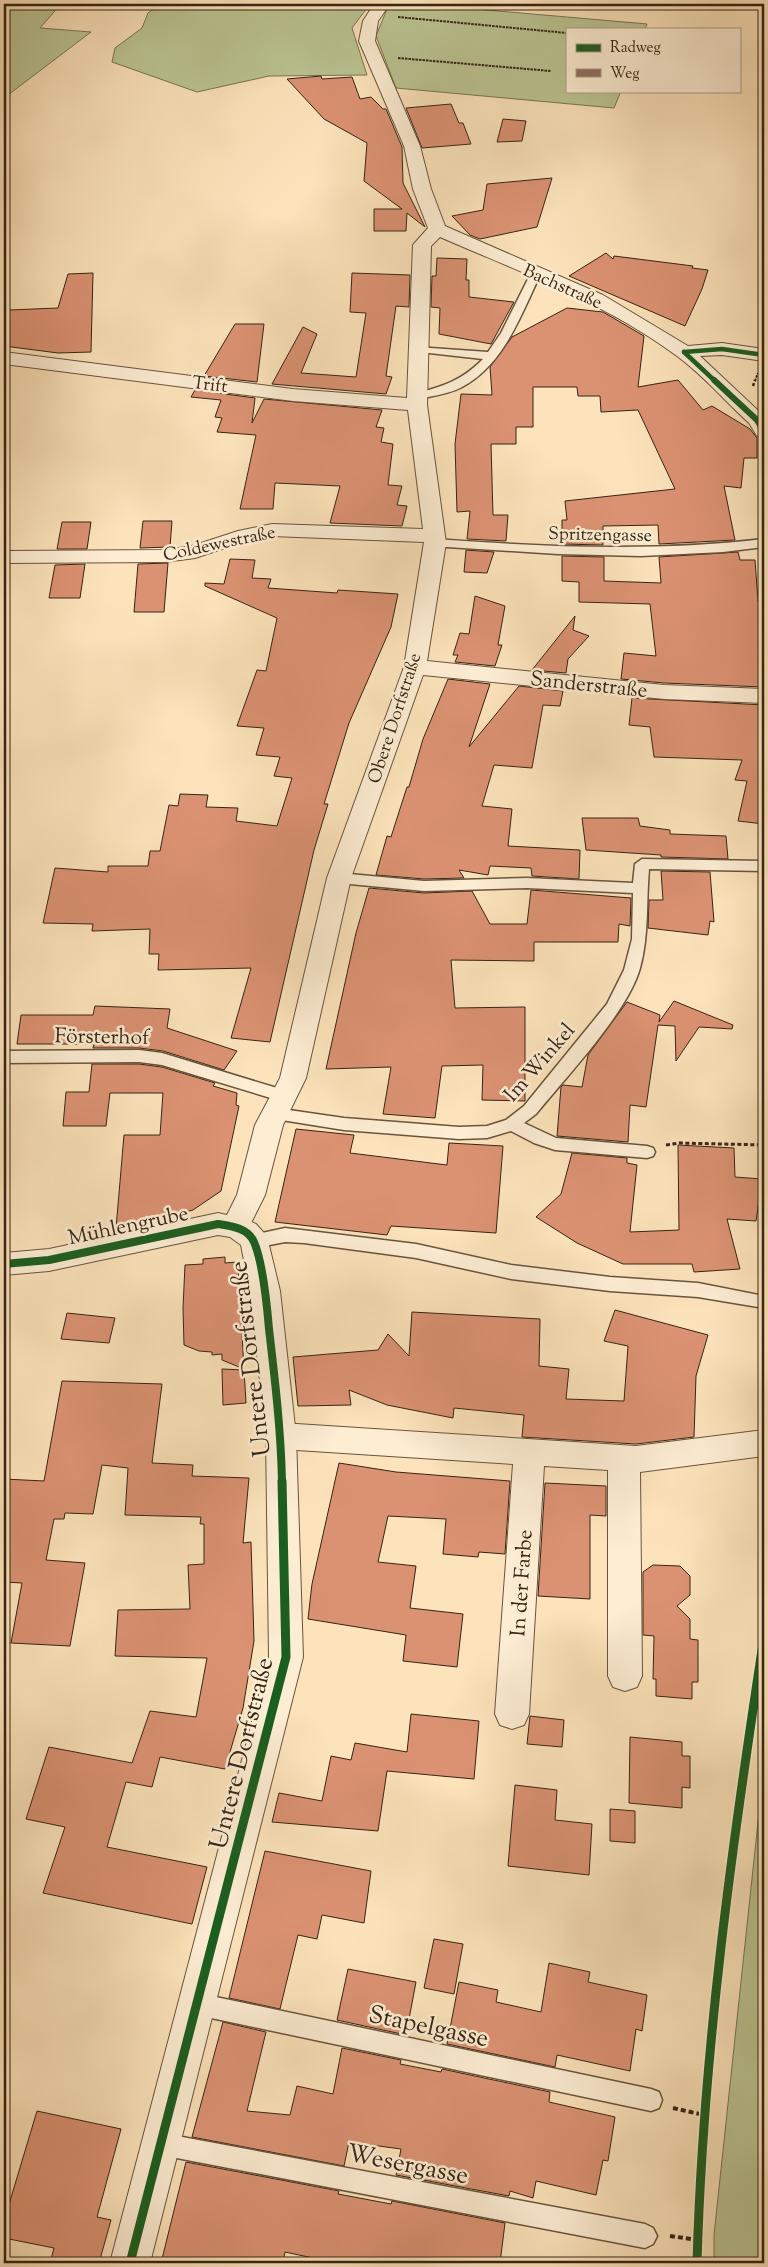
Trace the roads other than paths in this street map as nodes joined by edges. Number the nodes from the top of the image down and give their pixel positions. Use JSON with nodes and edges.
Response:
{"nodes":[{"id":1,"x":377,"y":9,"type":"edge"},
{"id":2,"x":437,"y":229,"type":"junction"},
{"id":3,"x":536,"y":273,"type":"junction"},
{"id":4,"x":420,"y":349,"type":"junction"},
{"id":5,"x":684,"y":352,"type":"junction"},
{"id":6,"x":492,"y":356,"type":"junction"},
{"id":7,"x":4,"y":358,"type":"edge"},
{"id":8,"x":761,"y":362,"type":"edge"},
{"id":9,"x":417,"y":400,"type":"junction"},
{"id":10,"x":764,"y":432,"type":"edge"},
{"id":11,"x":435,"y":540,"type":"junction"},
{"id":12,"x":764,"y":543,"type":"edge"},
{"id":13,"x":4,"y":557,"type":"edge"},
{"id":14,"x":415,"y":667,"type":"junction"},
{"id":15,"x":764,"y":696,"type":"edge"},
{"id":16,"x":764,"y":866,"type":"edge"},
{"id":17,"x":339,"y":878,"type":"junction"},
{"id":18,"x":640,"y":888,"type":"junction"},
{"id":19,"x":4,"y":1057,"type":"edge"},
{"id":20,"x":279,"y":1105,"type":"junction"},
{"id":21,"x":512,"y":1124,"type":"junction"},
{"id":22,"x":647,"y":1152,"type":"road end"},
{"id":23,"x":245,"y":1234,"type":"junction"},
{"id":24,"x":4,"y":1264,"type":"edge"},
{"id":25,"x":761,"y":1302,"type":"dead end"},
{"id":26,"x":281,"y":1436,"type":"junction"},
{"id":27,"x":764,"y":1443,"type":"edge"},
{"id":28,"x":529,"y":1452,"type":"junction"},
{"id":29,"x":624,"y":1458,"type":"junction"},
{"id":30,"x":625,"y":1676,"type":"dead end"},
{"id":31,"x":512,"y":1714,"type":"dead end"},
{"id":32,"x":197,"y":2004,"type":"junction"},
{"id":33,"x":650,"y":2100,"type":"dead end"},
{"id":34,"x":161,"y":2144,"type":"junction"},
{"id":35,"x":645,"y":2236,"type":"dead end"},
{"id":36,"x":130,"y":2263,"type":"edge"}],
"edges":[{"from":1,"to":2,"type":"street"},
{"from":2,"to":3,"type":"street","name":"Bachstraße"},
{"from":2,"to":4,"type":"street","name":"Obere Dorfstraße"},
{"from":3,"to":5,"type":"street","name":"Bachstraße"},
{"from":3,"to":6,"type":"lane"},
{"from":4,"to":6,"type":"lane"},
{"from":4,"to":9,"type":"street","name":"Obere Dorfstraße"},
{"from":5,"to":8,"type":"street"},
{"from":5,"to":10,"type":"street","name":"Bachstraße"},
{"from":6,"to":9,"type":"lane"},
{"from":7,"to":9,"type":"street","name":"Trift"},
{"from":9,"to":11,"type":"street","name":"Obere Dorfstraße"},
{"from":11,"to":12,"type":"lane","name":"Spritzengasse"},
{"from":11,"to":13,"type":"street","name":"Coldewestraße"},
{"from":11,"to":14,"type":"street","name":"Obere Dorfstraße"},
{"from":14,"to":15,"type":"street","name":"Sanderstraße"},
{"from":14,"to":17,"type":"street","name":"Obere Dorfstraße"},
{"from":16,"to":18,"type":"lane","name":"Im Winkel"},
{"from":17,"to":18,"type":"lane"},
{"from":17,"to":20,"type":"street","name":"Obere Dorfstraße"},
{"from":18,"to":21,"type":"lane","name":"Im Winkel"},
{"from":19,"to":20,"type":"lane","name":"Försterhof"},
{"from":20,"to":21,"type":"lane","name":"Im Winkel"},
{"from":20,"to":23,"type":"street","name":"Obere Dorfstraße"},
{"from":21,"to":22,"type":"lane"},
{"from":23,"to":24,"type":"street","name":"Mühlengrube"},
{"from":23,"to":25,"type":"lane"},
{"from":23,"to":26,"type":"street","name":"Untere Dorfstraße"},
{"from":26,"to":28,"type":"street"},
{"from":26,"to":32,"type":"street","name":"Untere Dorfstraße"},
{"from":27,"to":29,"type":"street"},
{"from":28,"to":29,"type":"street"},
{"from":28,"to":31,"type":"street","name":"In der Farbe"},
{"from":29,"to":30,"type":"street"},
{"from":32,"to":33,"type":"lane","name":"Stapelgasse"},
{"from":32,"to":34,"type":"street","name":"Untere Dorfstraße"},
{"from":34,"to":35,"type":"lane","name":"Wesergasse"},
{"from":34,"to":36,"type":"street","name":"Untere Dorfstraße"}]}
